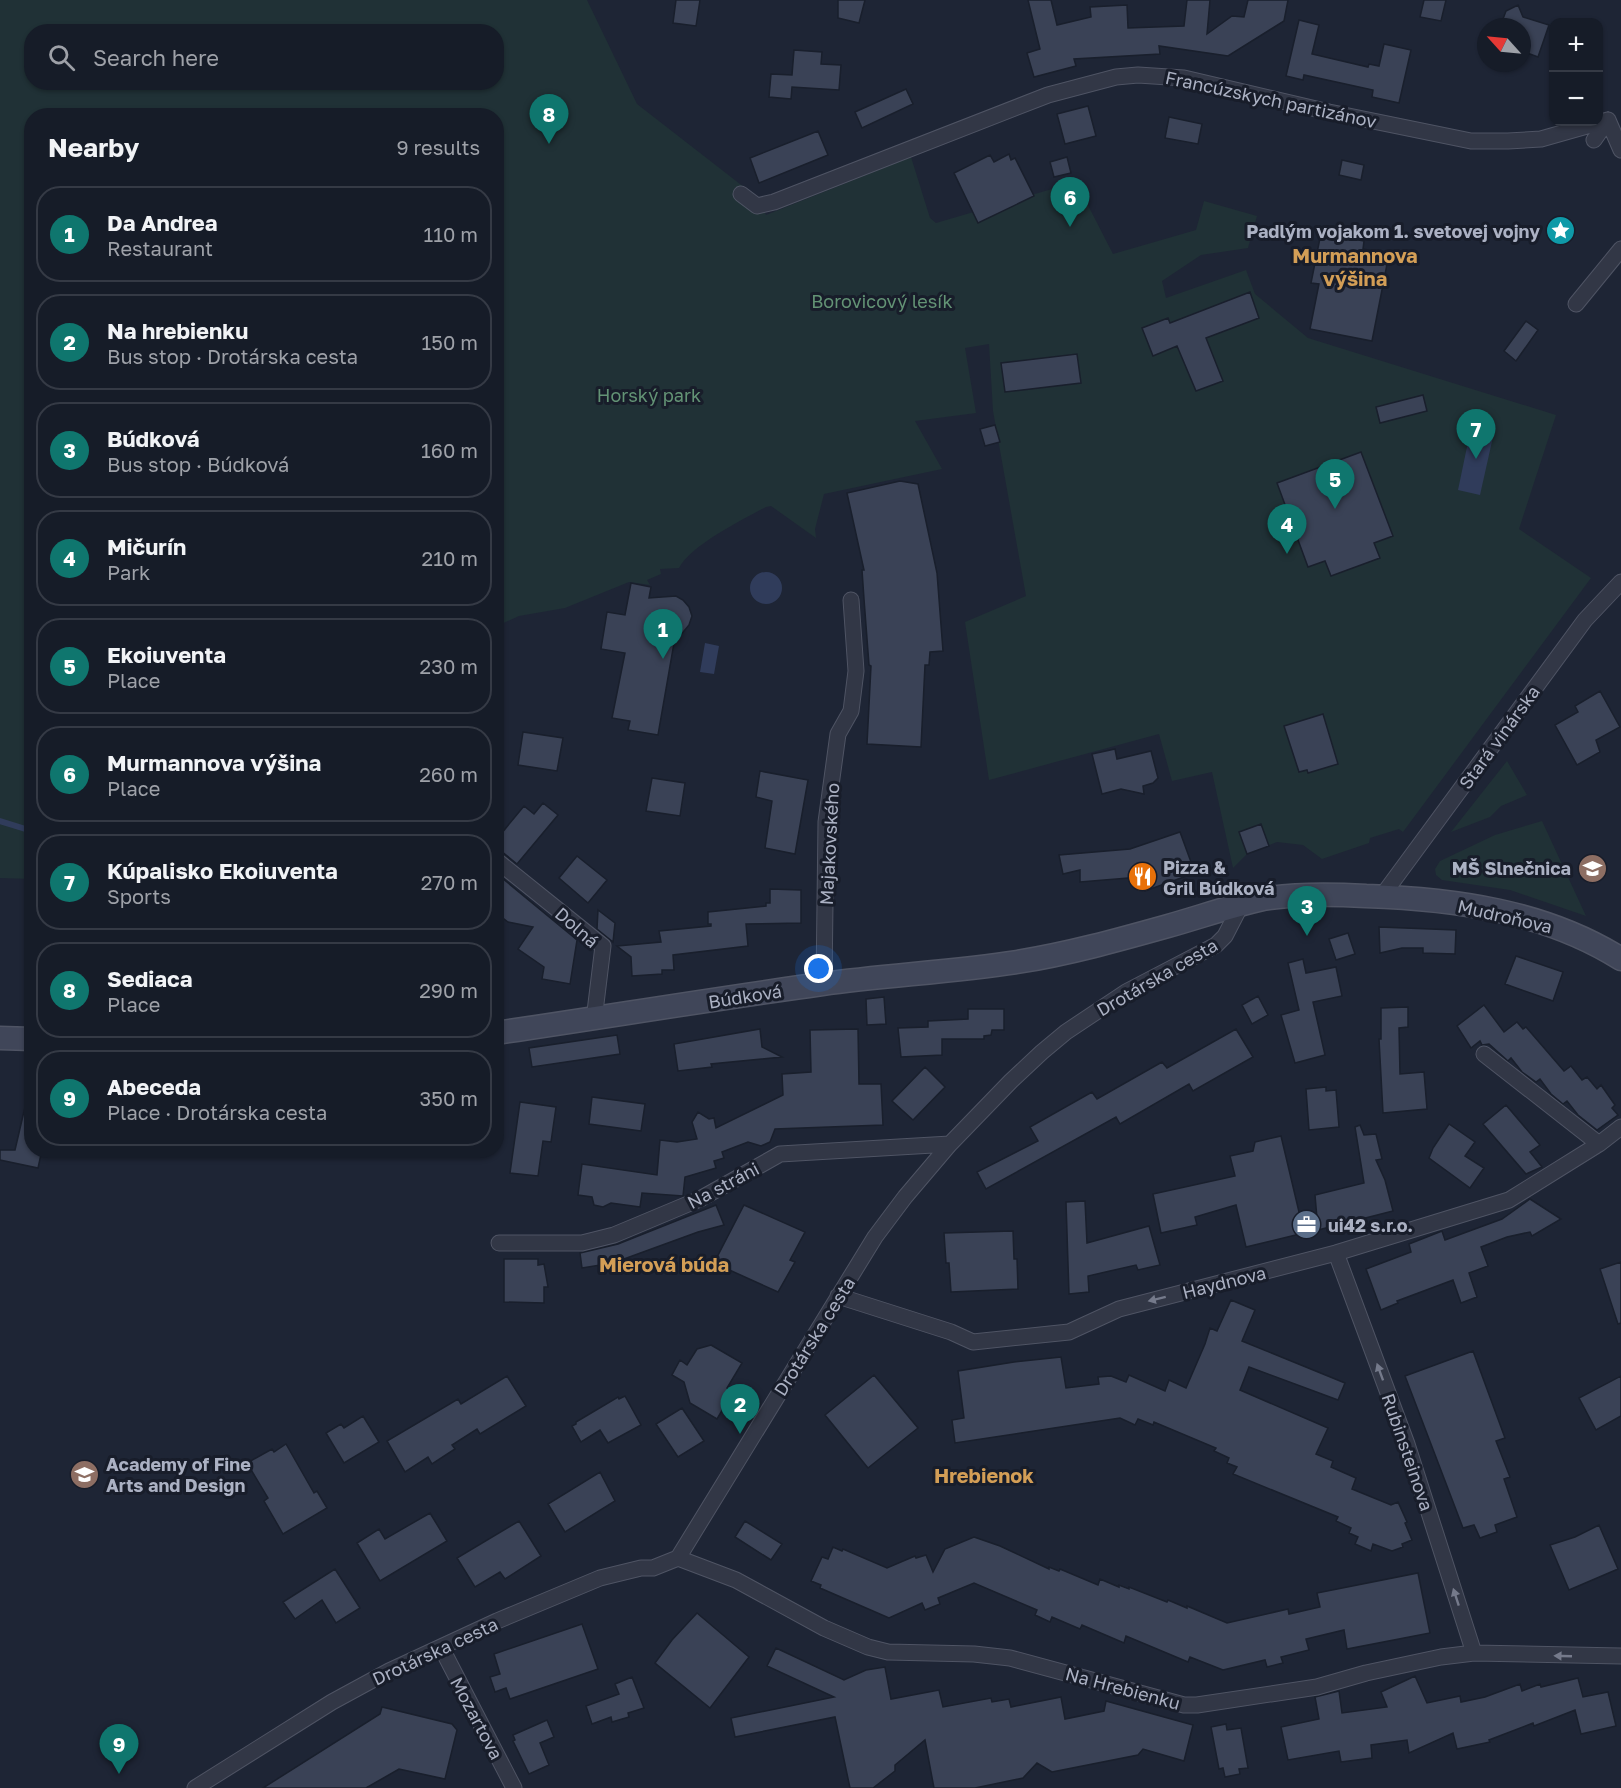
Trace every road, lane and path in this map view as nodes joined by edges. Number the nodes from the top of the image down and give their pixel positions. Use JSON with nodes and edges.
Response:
{"nodes":[{"id":1,"x":1608,"y":120,"type":"junction"},
{"id":2,"x":1594,"y":140,"type":"dead end"},
{"id":3,"x":1621,"y":150,"type":"edge"},
{"id":4,"x":741,"y":194,"type":"dead end"},
{"id":5,"x":1621,"y":249,"type":"edge"},
{"id":6,"x":1576,"y":304,"type":"dead end"},
{"id":7,"x":1621,"y":582,"type":"edge"},
{"id":8,"x":852,"y":600,"type":"dead end"},
{"id":9,"x":504,"y":866,"type":"edge"},
{"id":10,"x":1382,"y":896,"type":"junction"},
{"id":11,"x":1241,"y":905,"type":"junction"},
{"id":12,"x":1621,"y":959,"type":"edge"},
{"id":13,"x":824,"y":984,"type":"junction"},
{"id":14,"x":594,"y":1020,"type":"junction"},
{"id":15,"x":504,"y":1031,"type":"edge"},
{"id":16,"x":0,"y":1038,"type":"edge"},
{"id":17,"x":24,"y":1039,"type":"edge"},
{"id":18,"x":1485,"y":1054,"type":"dead end"},
{"id":19,"x":1621,"y":1126,"type":"edge"},
{"id":20,"x":950,"y":1144,"type":"junction"},
{"id":21,"x":1599,"y":1144,"type":"junction"},
{"id":22,"x":500,"y":1243,"type":"dead end"},
{"id":23,"x":1336,"y":1253,"type":"junction"},
{"id":24,"x":838,"y":1296,"type":"junction"},
{"id":25,"x":678,"y":1558,"type":"junction"},
{"id":26,"x":441,"y":1647,"type":"junction"},
{"id":27,"x":1474,"y":1653,"type":"junction"},
{"id":28,"x":1621,"y":1656,"type":"edge"},
{"id":29,"x":195,"y":1788,"type":"edge"},
{"id":30,"x":514,"y":1788,"type":"edge"}],
"edges":[{"from":1,"to":2,"type":"street"},
{"from":1,"to":3,"type":"street"},
{"from":1,"to":4,"type":"street","name":"Francúzskych partizánov"},
{"from":5,"to":6,"type":"street"},
{"from":7,"to":10,"type":"street","name":"Stará vinárska"},
{"from":8,"to":13,"type":"street","name":"Majakovského"},
{"from":9,"to":14,"type":"street","name":"Dolná"},
{"from":10,"to":11,"type":"street","name":"Búdková"},
{"from":10,"to":12,"type":"street","name":"Mudroňova"},
{"from":11,"to":13,"type":"street","name":"Búdková"},
{"from":11,"to":20,"type":"street","name":"Drotárska cesta"},
{"from":13,"to":14,"type":"street","name":"Búdková"},
{"from":14,"to":15,"type":"street","name":"Búdková"},
{"from":16,"to":17,"type":"street"},
{"from":18,"to":21,"type":"street"},
{"from":19,"to":21,"type":"street","name":"Haydnova"},
{"from":20,"to":22,"type":"street","name":"Na stráni"},
{"from":20,"to":24,"type":"street","name":"Drotárska cesta"},
{"from":21,"to":23,"type":"street","name":"Haydnova"},
{"from":23,"to":24,"type":"street","name":"Haydnova","one_way":true},
{"from":27,"to":23,"type":"street","name":"Rubinsteinova","one_way":true},
{"from":24,"to":25,"type":"street","name":"Drotárska cesta"},
{"from":25,"to":26,"type":"street","name":"Drotárska cesta"},
{"from":25,"to":27,"type":"street","name":"Na Hrebienku"},
{"from":26,"to":29,"type":"street","name":"Drotárska cesta"},
{"from":26,"to":30,"type":"street","name":"Mozartova"},
{"from":28,"to":27,"type":"street","name":"Na Hrebienku","one_way":true}]}
